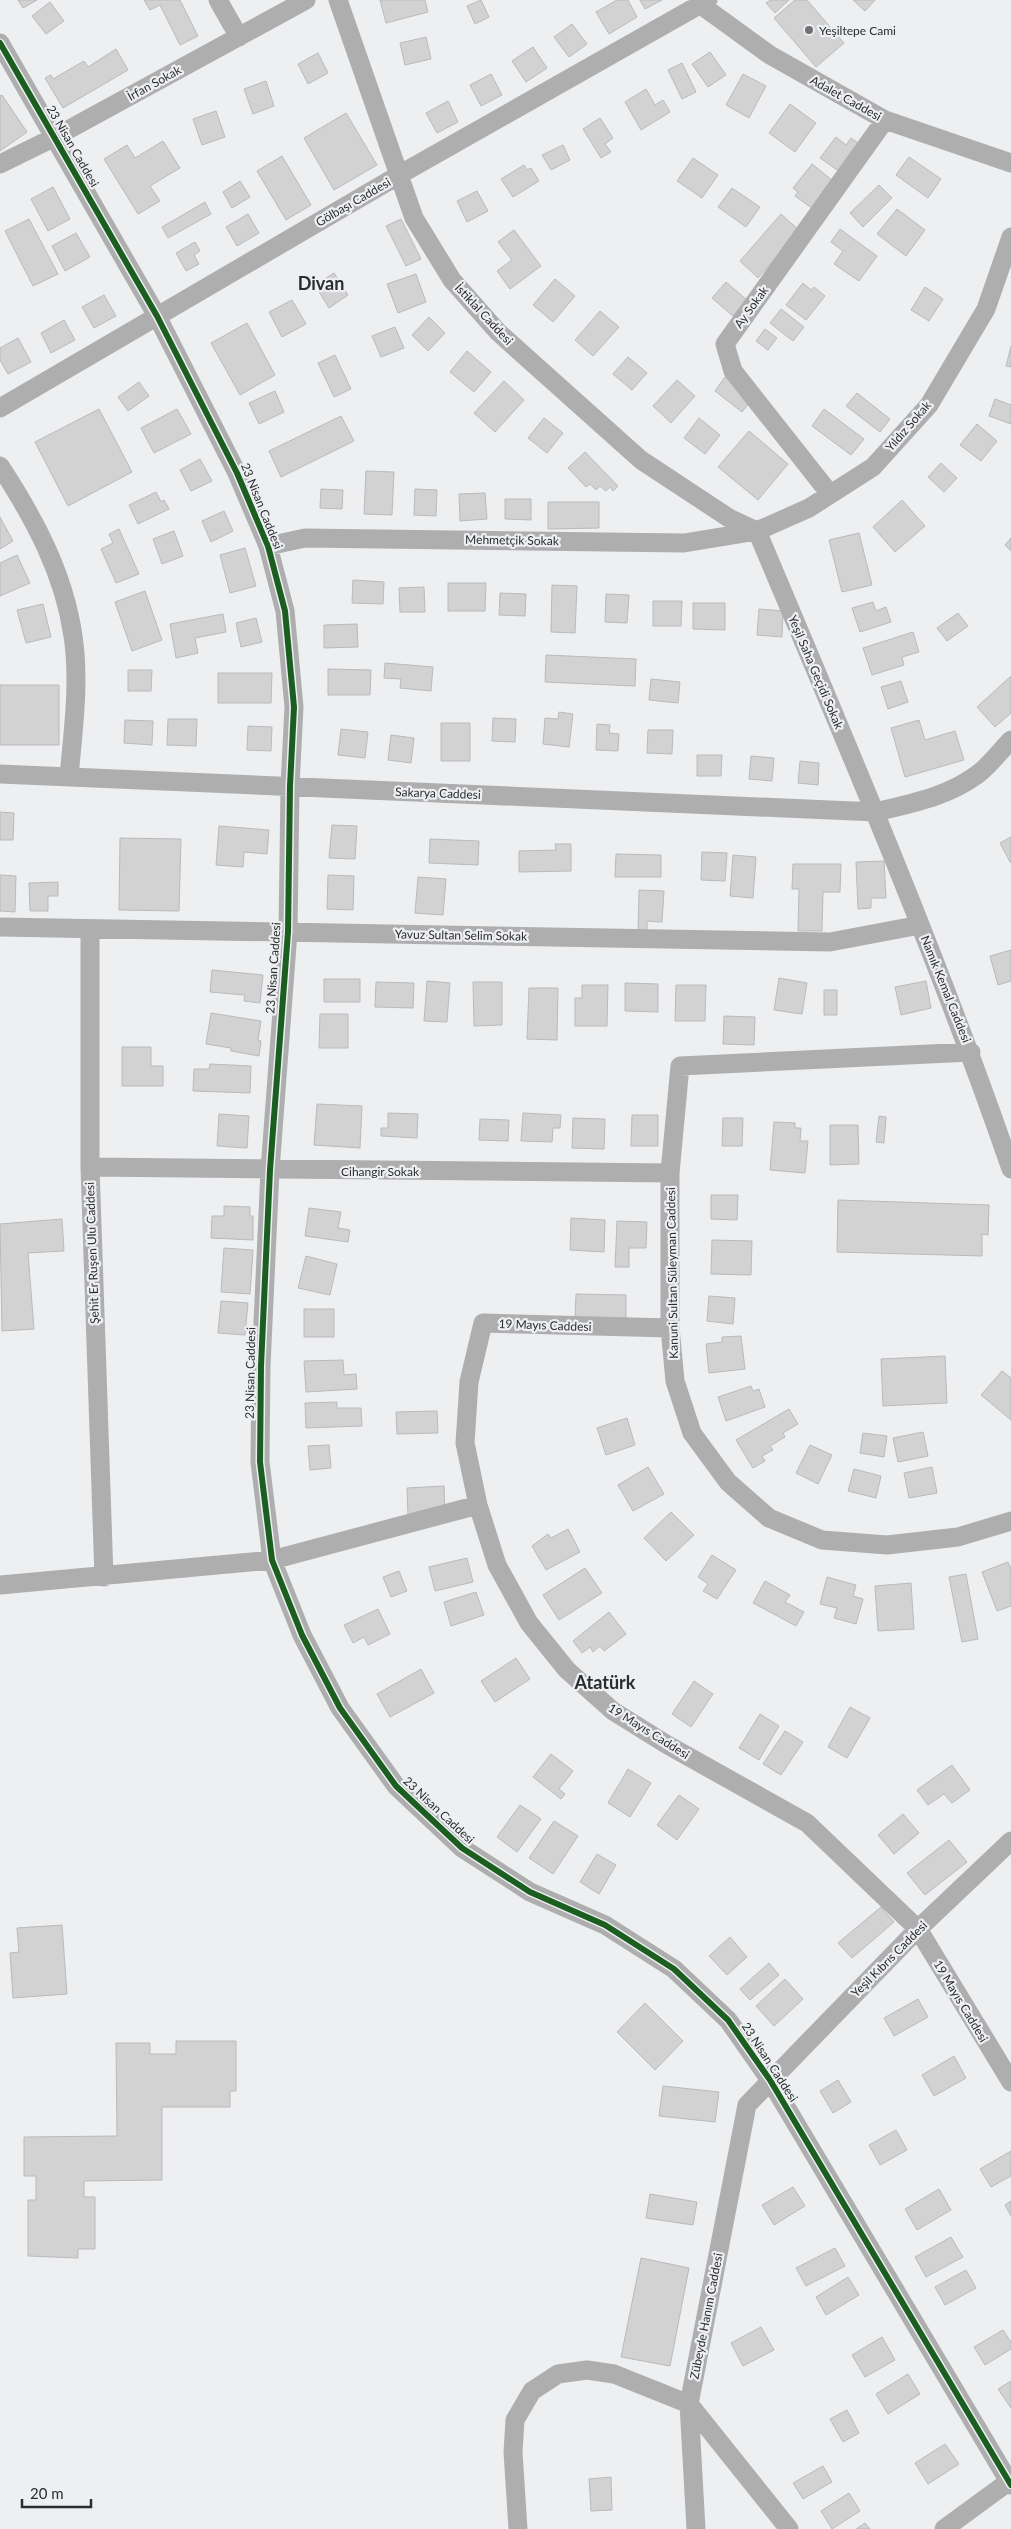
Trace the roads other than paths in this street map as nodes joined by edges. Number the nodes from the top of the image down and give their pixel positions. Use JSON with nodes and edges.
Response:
{"nodes":[{"id":1,"x":218,"y":0,"type":"edge"},
{"id":2,"x":306,"y":0,"type":"edge"},
{"id":3,"x":338,"y":0,"type":"edge"},
{"id":4,"x":702,"y":2,"type":"edge"},
{"id":5,"x":239,"y":37,"type":"junction"},
{"id":6,"x":0,"y":43,"type":"edge"},
{"id":7,"x":885,"y":120,"type":"junction"},
{"id":8,"x":55,"y":138,"type":"junction"},
{"id":9,"x":1011,"y":163,"type":"edge"},
{"id":10,"x":0,"y":164,"type":"edge"},
{"id":11,"x":399,"y":175,"type":"junction"},
{"id":12,"x":1011,"y":237,"type":"edge"},
{"id":13,"x":157,"y":316,"type":"junction"},
{"id":14,"x":0,"y":408,"type":"edge"},
{"id":15,"x":0,"y":466,"type":"edge"},
{"id":16,"x":830,"y":494,"type":"junction"},
{"id":17,"x":757,"y":531,"type":"junction"},
{"id":18,"x":268,"y":546,"type":"junction"},
{"id":19,"x":1011,"y":740,"type":"edge"},
{"id":20,"x":0,"y":774,"type":"edge"},
{"id":21,"x":69,"y":777,"type":"junction"},
{"id":22,"x":290,"y":786,"type":"junction"},
{"id":23,"x":876,"y":812,"type":"junction"},
{"id":24,"x":920,"y":925,"type":"junction"},
{"id":25,"x":0,"y":927,"type":"edge"},
{"id":26,"x":90,"y":929,"type":"junction"},
{"id":27,"x":288,"y":932,"type":"junction"},
{"id":28,"x":970,"y":1052,"type":"junction"},
{"id":29,"x":90,"y":1167,"type":"junction"},
{"id":30,"x":1011,"y":1169,"type":"edge"},
{"id":31,"x":270,"y":1170,"type":"junction"},
{"id":32,"x":670,"y":1173,"type":"junction"},
{"id":33,"x":670,"y":1328,"type":"junction"},
{"id":34,"x":478,"y":1505,"type":"junction"},
{"id":35,"x":1011,"y":1521,"type":"edge"},
{"id":36,"x":272,"y":1560,"type":"junction"},
{"id":37,"x":104,"y":1577,"type":"junction"},
{"id":38,"x":0,"y":1585,"type":"edge"},
{"id":39,"x":1011,"y":1841,"type":"edge"},
{"id":40,"x":918,"y":1929,"type":"junction"},
{"id":41,"x":770,"y":2080,"type":"junction"},
{"id":42,"x":1011,"y":2082,"type":"edge"},
{"id":43,"x":689,"y":2404,"type":"junction"},
{"id":44,"x":1010,"y":2482,"type":"edge"},
{"id":45,"x":518,"y":2529,"type":"edge"},
{"id":46,"x":696,"y":2529,"type":"edge"},
{"id":47,"x":789,"y":2529,"type":"edge"},
{"id":48,"x":944,"y":2529,"type":"edge"}],
"edges":[{"from":1,"to":5,"type":"street"},
{"from":2,"to":5,"type":"street","name":"İrfan Sokak"},
{"from":3,"to":11,"type":"street","name":"İstiklal Caddesi"},
{"from":4,"to":7,"type":"street","name":"Adalet Caddesi"},
{"from":4,"to":11,"type":"street","name":"Gölbaşı Caddesi"},
{"from":5,"to":8,"type":"street","name":"İrfan Sokak"},
{"from":6,"to":8,"type":"street","name":"23 Nisan Caddesi"},
{"from":7,"to":9,"type":"street","name":"Adalet Caddesi"},
{"from":7,"to":16,"type":"street","name":"Ay Sokak"},
{"from":8,"to":10,"type":"street","name":"İrfan Sokak"},
{"from":8,"to":13,"type":"street","name":"23 Nisan Caddesi"},
{"from":11,"to":13,"type":"street","name":"Gölbaşı Caddesi"},
{"from":11,"to":17,"type":"street","name":"İstiklal Caddesi"},
{"from":12,"to":16,"type":"street","name":"Yıldız Sokak"},
{"from":13,"to":14,"type":"street","name":"Gölbaşı Caddesi"},
{"from":13,"to":18,"type":"street","name":"23 Nisan Caddesi"},
{"from":15,"to":21,"type":"street"},
{"from":16,"to":17,"type":"street","name":"Yıldız Sokak"},
{"from":17,"to":18,"type":"street","name":"Mehmetçik Sokak"},
{"from":17,"to":23,"type":"street","name":"Yeşil Saha Geçidi Sokak"},
{"from":18,"to":22,"type":"street","name":"23 Nisan Caddesi"},
{"from":19,"to":23,"type":"street","name":"Sakarya Caddesi"},
{"from":20,"to":21,"type":"street","name":"Sakarya Caddesi"},
{"from":21,"to":22,"type":"street","name":"Sakarya Caddesi"},
{"from":22,"to":23,"type":"street","name":"Sakarya Caddesi"},
{"from":22,"to":27,"type":"street","name":"23 Nisan Caddesi"},
{"from":23,"to":24,"type":"street","name":"Namık Kemal Caddesi"},
{"from":24,"to":27,"type":"street","name":"Yavuz Sultan Selim Sokak"},
{"from":24,"to":28,"type":"street","name":"Namık Kemal Caddesi"},
{"from":25,"to":26,"type":"street","name":"Yavuz Sultan Selim Sokak"},
{"from":26,"to":27,"type":"street","name":"Yavuz Sultan Selim Sokak"},
{"from":26,"to":29,"type":"street","name":"Şehit Er Ruşen Ulu Caddesi"},
{"from":27,"to":31,"type":"street","name":"23 Nisan Caddesi"},
{"from":28,"to":30,"type":"street","name":"Namık Kemal Caddesi"},
{"from":28,"to":32,"type":"street","name":"Kanuni Sultan Süleyman Caddesi"},
{"from":29,"to":31,"type":"street","name":"Cihangir Sokak"},
{"from":29,"to":37,"type":"street","name":"Şehit Er Ruşen Ulu Caddesi"},
{"from":31,"to":32,"type":"street","name":"Cihangir Sokak"},
{"from":31,"to":36,"type":"street","name":"23 Nisan Caddesi"},
{"from":32,"to":33,"type":"street","name":"Kanuni Sultan Süleyman Caddesi"},
{"from":33,"to":34,"type":"street","name":"19 Mayıs Caddesi"},
{"from":33,"to":35,"type":"street","name":"Kanuni Sultan Süleyman Caddesi"},
{"from":34,"to":36,"type":"street"},
{"from":34,"to":40,"type":"street","name":"19 Mayıs Caddesi"},
{"from":36,"to":37,"type":"street"},
{"from":36,"to":41,"type":"street","name":"23 Nisan Caddesi"},
{"from":37,"to":38,"type":"street"},
{"from":39,"to":40,"type":"street","name":"Yeşil Kıbrıs Caddesi"},
{"from":40,"to":41,"type":"street","name":"Yeşil Kıbrıs Caddesi"},
{"from":40,"to":42,"type":"street","name":"19 Mayıs Caddesi"},
{"from":41,"to":43,"type":"street","name":"Zübeyde Hanım Caddesi"},
{"from":41,"to":44,"type":"street","name":"23 Nisan Caddesi"},
{"from":43,"to":45,"type":"street"},
{"from":43,"to":46,"type":"street","name":"Zübeyde Hanım Caddesi"},
{"from":43,"to":47,"type":"street"},
{"from":44,"to":48,"type":"street"}]}
